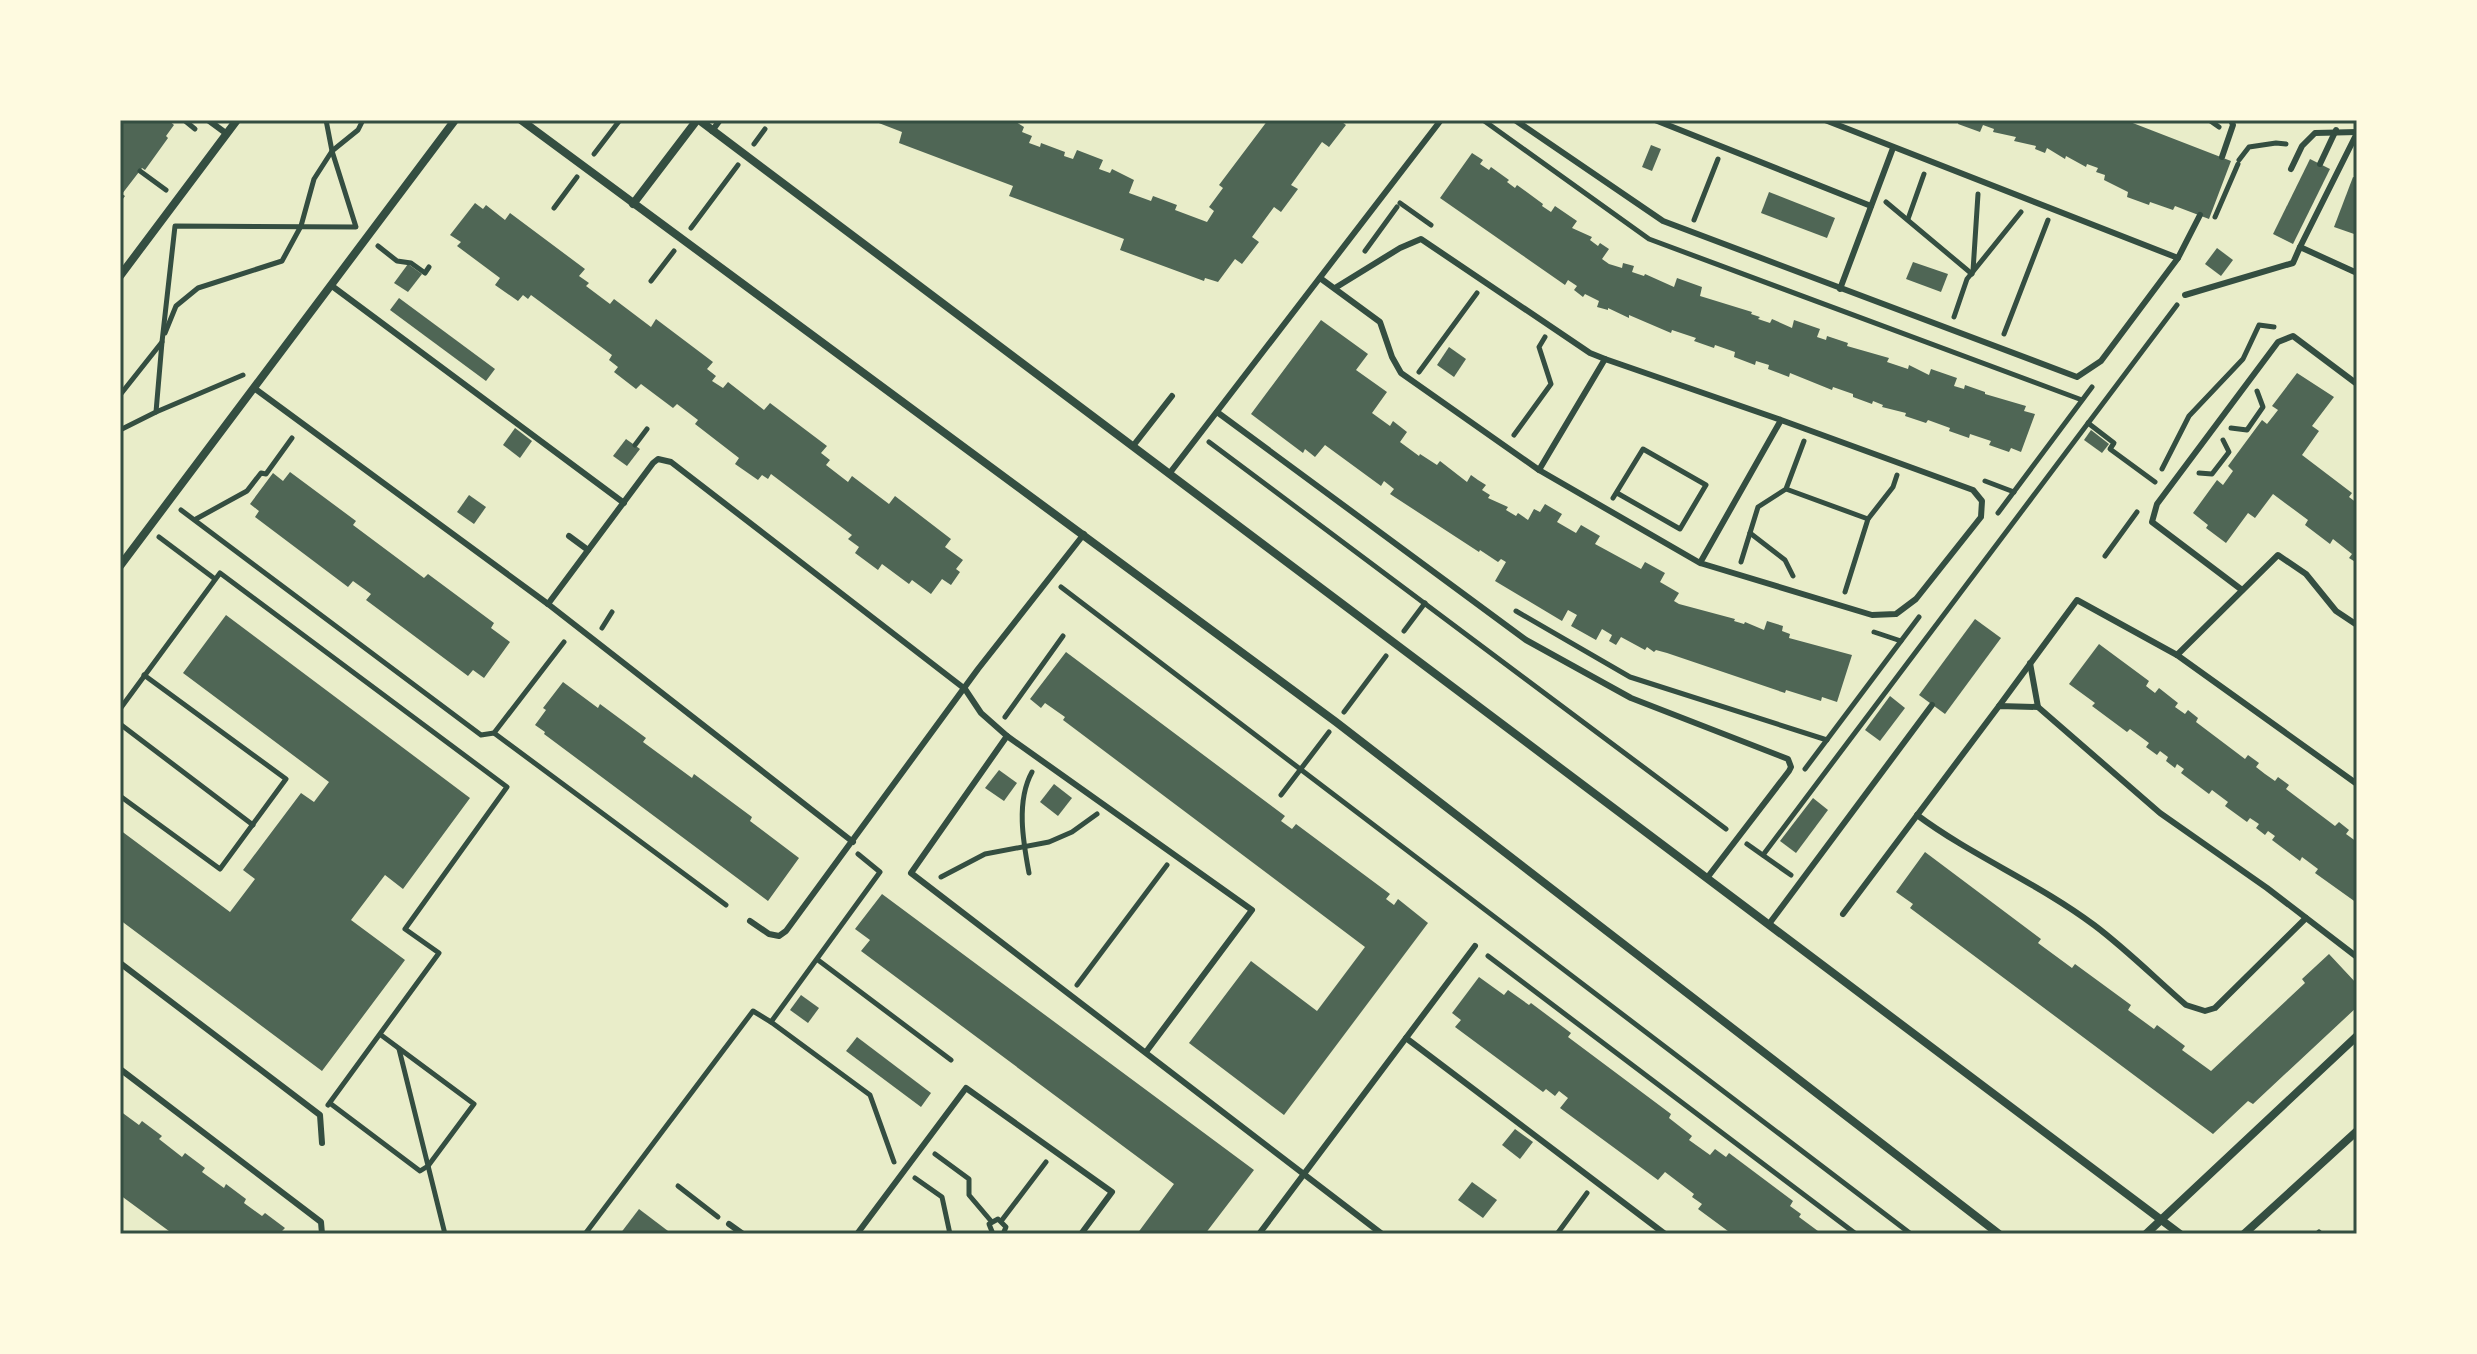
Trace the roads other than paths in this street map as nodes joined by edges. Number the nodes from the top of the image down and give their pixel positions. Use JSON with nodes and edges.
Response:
{"nodes":[{"id":1,"x":208,"y":120,"type":"edge"},
{"id":2,"x":237,"y":120,"type":"edge"},
{"id":3,"x":455,"y":120,"type":"edge"},
{"id":4,"x":521,"y":120,"type":"edge"},
{"id":5,"x":698,"y":120,"type":"edge"},
{"id":6,"x":720,"y":120,"type":"edge"},
{"id":7,"x":1441,"y":120,"type":"edge"},
{"id":8,"x":1515,"y":120,"type":"edge"},
{"id":9,"x":1655,"y":120,"type":"edge"},
{"id":10,"x":1825,"y":120,"type":"edge"},
{"id":11,"x":2231,"y":120,"type":"edge"},
{"id":12,"x":2336,"y":130,"type":"junction"},
{"id":13,"x":712,"y":131,"type":"junction"},
{"id":14,"x":2357,"y":132,"type":"edge"},
{"id":15,"x":227,"y":134,"type":"junction"},
{"id":16,"x":1893,"y":148,"type":"junction"},
{"id":17,"x":2222,"y":156,"type":"road end"},
{"id":18,"x":2320,"y":164,"type":"dead end"},
{"id":19,"x":2291,"y":169,"type":"dead end"},
{"id":20,"x":633,"y":204,"type":"junction"},
{"id":21,"x":1871,"y":206,"type":"junction"},
{"id":22,"x":2200,"y":215,"type":"dead end"},
{"id":23,"x":2300,"y":247,"type":"junction"},
{"id":24,"x":2178,"y":258,"type":"junction"},
{"id":25,"x":2357,"y":273,"type":"edge"},
{"id":26,"x":120,"y":274,"type":"edge"},
{"id":27,"x":1320,"y":278,"type":"junction"},
{"id":28,"x":332,"y":286,"type":"junction"},
{"id":29,"x":1335,"y":288,"type":"junction"},
{"id":30,"x":1840,"y":289,"type":"junction"},
{"id":31,"x":2185,"y":295,"type":"road end"},
{"id":32,"x":1605,"y":359,"type":"junction"},
{"id":33,"x":2357,"y":384,"type":"edge"},
{"id":34,"x":254,"y":388,"type":"junction"},
{"id":35,"x":1172,"y":396,"type":"dead end"},
{"id":36,"x":1217,"y":412,"type":"junction"},
{"id":37,"x":1781,"y":420,"type":"junction"},
{"id":38,"x":1133,"y":446,"type":"junction"},
{"id":39,"x":1539,"y":470,"type":"junction"},
{"id":40,"x":1169,"y":474,"type":"junction"},
{"id":41,"x":624,"y":503,"type":"junction"},
{"id":42,"x":1084,"y":534,"type":"junction"},
{"id":43,"x":569,"y":536,"type":"dead end"},
{"id":44,"x":588,"y":550,"type":"junction"},
{"id":45,"x":1700,"y":563,"type":"junction"},
{"id":46,"x":120,"y":566,"type":"edge"},
{"id":47,"x":2242,"y":590,"type":"junction"},
{"id":48,"x":548,"y":604,"type":"junction"},
{"id":49,"x":2357,"y":625,"type":"edge"},
{"id":50,"x":2177,"y":655,"type":"junction"},
{"id":51,"x":2030,"y":663,"type":"junction"},
{"id":52,"x":965,"y":689,"type":"junction"},
{"id":53,"x":1932,"y":705,"type":"dead end"},
{"id":54,"x":1999,"y":706,"type":"junction"},
{"id":55,"x":2038,"y":707,"type":"junction"},
{"id":56,"x":1007,"y":736,"type":"junction"},
{"id":57,"x":2357,"y":784,"type":"edge"},
{"id":58,"x":1917,"y":815,"type":"junction"},
{"id":59,"x":853,"y":842,"type":"junction"},
{"id":60,"x":1707,"y":878,"type":"junction"},
{"id":61,"x":1843,"y":914,"type":"dead end"},
{"id":62,"x":2306,"y":918,"type":"junction"},
{"id":63,"x":750,"y":921,"type":"dead end"},
{"id":64,"x":1769,"y":924,"type":"junction"},
{"id":65,"x":1475,"y":946,"type":"dead end"},
{"id":66,"x":2357,"y":957,"type":"edge"},
{"id":67,"x":120,"y":963,"type":"edge"},
{"id":68,"x":2357,"y":1036,"type":"edge"},
{"id":69,"x":1406,"y":1038,"type":"junction"},
{"id":70,"x":1146,"y":1052,"type":"junction"},
{"id":71,"x":120,"y":1069,"type":"edge"},
{"id":72,"x":2357,"y":1131,"type":"edge"},
{"id":73,"x":322,"y":1143,"type":"dead end"},
{"id":74,"x":1304,"y":1174,"type":"junction"},
{"id":75,"x":2161,"y":1220,"type":"junction"},
{"id":76,"x":729,"y":1224,"type":"dead end"},
{"id":77,"x":322,"y":1234,"type":"edge"},
{"id":78,"x":743,"y":1234,"type":"edge"},
{"id":79,"x":857,"y":1234,"type":"edge"},
{"id":80,"x":1081,"y":1234,"type":"edge"},
{"id":81,"x":1259,"y":1234,"type":"edge"},
{"id":82,"x":1382,"y":1234,"type":"edge"},
{"id":83,"x":1665,"y":1234,"type":"edge"},
{"id":84,"x":1999,"y":1234,"type":"edge"},
{"id":85,"x":2146,"y":1234,"type":"edge"},
{"id":86,"x":2180,"y":1234,"type":"edge"},
{"id":87,"x":2244,"y":1234,"type":"edge"}],
"edges":[{"from":1,"to":15,"type":"lane"},
{"from":2,"to":15,"type":"street"},
{"from":3,"to":28,"type":"street"},
{"from":4,"to":20,"type":"street"},
{"from":5,"to":13,"type":"street"},
{"from":5,"to":20,"type":"street"},
{"from":6,"to":13,"type":"lane"},
{"from":7,"to":27,"type":"lane"},
{"from":8,"to":30,"type":"lane"},
{"from":9,"to":21,"type":"lane"},
{"from":10,"to":16,"type":"lane"},
{"from":11,"to":17,"type":"lane"},
{"from":12,"to":14,"type":"lane"},
{"from":12,"to":18,"type":"lane"},
{"from":12,"to":19,"type":"lane"},
{"from":13,"to":38,"type":"street"},
{"from":14,"to":23,"type":"lane"},
{"from":15,"to":26,"type":"street"},
{"from":16,"to":21,"type":"lane"},
{"from":16,"to":24,"type":"lane"},
{"from":20,"to":42,"type":"street"},
{"from":21,"to":30,"type":"lane"},
{"from":22,"to":24,"type":"lane"},
{"from":23,"to":25,"type":"lane"},
{"from":23,"to":31,"type":"lane"},
{"from":24,"to":30,"type":"lane"},
{"from":27,"to":29,"type":"lane"},
{"from":27,"to":36,"type":"lane"},
{"from":28,"to":34,"type":"street"},
{"from":28,"to":41,"type":"lane"},
{"from":29,"to":32,"type":"lane"},
{"from":29,"to":39,"type":"lane"},
{"from":32,"to":37,"type":"lane"},
{"from":32,"to":39,"type":"lane"},
{"from":33,"to":47,"type":"lane"},
{"from":34,"to":46,"type":"street"},
{"from":34,"to":48,"type":"lane"},
{"from":35,"to":38,"type":"lane"},
{"from":36,"to":40,"type":"lane"},
{"from":36,"to":60,"type":"lane"},
{"from":37,"to":45,"type":"lane"},
{"from":37,"to":45,"type":"lane"},
{"from":38,"to":40,"type":"street"},
{"from":39,"to":45,"type":"lane"},
{"from":40,"to":60,"type":"street"},
{"from":41,"to":44,"type":"lane"},
{"from":41,"to":52,"type":"lane"},
{"from":42,"to":52,"type":"lane"},
{"from":42,"to":84,"type":"street"},
{"from":43,"to":44,"type":"lane"},
{"from":44,"to":48,"type":"lane"},
{"from":47,"to":49,"type":"lane"},
{"from":47,"to":50,"type":"lane"},
{"from":48,"to":59,"type":"lane"},
{"from":50,"to":51,"type":"lane"},
{"from":50,"to":57,"type":"lane"},
{"from":51,"to":54,"type":"lane"},
{"from":51,"to":55,"type":"lane"},
{"from":52,"to":56,"type":"lane"},
{"from":52,"to":59,"type":"lane"},
{"from":53,"to":64,"type":"lane"},
{"from":54,"to":55,"type":"lane"},
{"from":54,"to":58,"type":"lane"},
{"from":55,"to":62,"type":"lane"},
{"from":56,"to":70,"type":"lane"},
{"from":56,"to":70,"type":"lane"},
{"from":58,"to":61,"type":"lane"},
{"from":58,"to":62,"type":"lane"},
{"from":59,"to":63,"type":"lane"},
{"from":60,"to":64,"type":"street"},
{"from":62,"to":66,"type":"lane"},
{"from":64,"to":75,"type":"street"},
{"from":65,"to":69,"type":"lane"},
{"from":67,"to":73,"type":"lane"},
{"from":68,"to":75,"type":"street"},
{"from":69,"to":74,"type":"lane"},
{"from":69,"to":83,"type":"lane"},
{"from":70,"to":74,"type":"lane"},
{"from":71,"to":77,"type":"lane"},
{"from":72,"to":87,"type":"street"},
{"from":74,"to":81,"type":"lane"},
{"from":74,"to":82,"type":"lane"},
{"from":75,"to":85,"type":"street"},
{"from":75,"to":86,"type":"street"},
{"from":76,"to":78,"type":"lane"},
{"from":79,"to":80,"type":"lane"}]}
